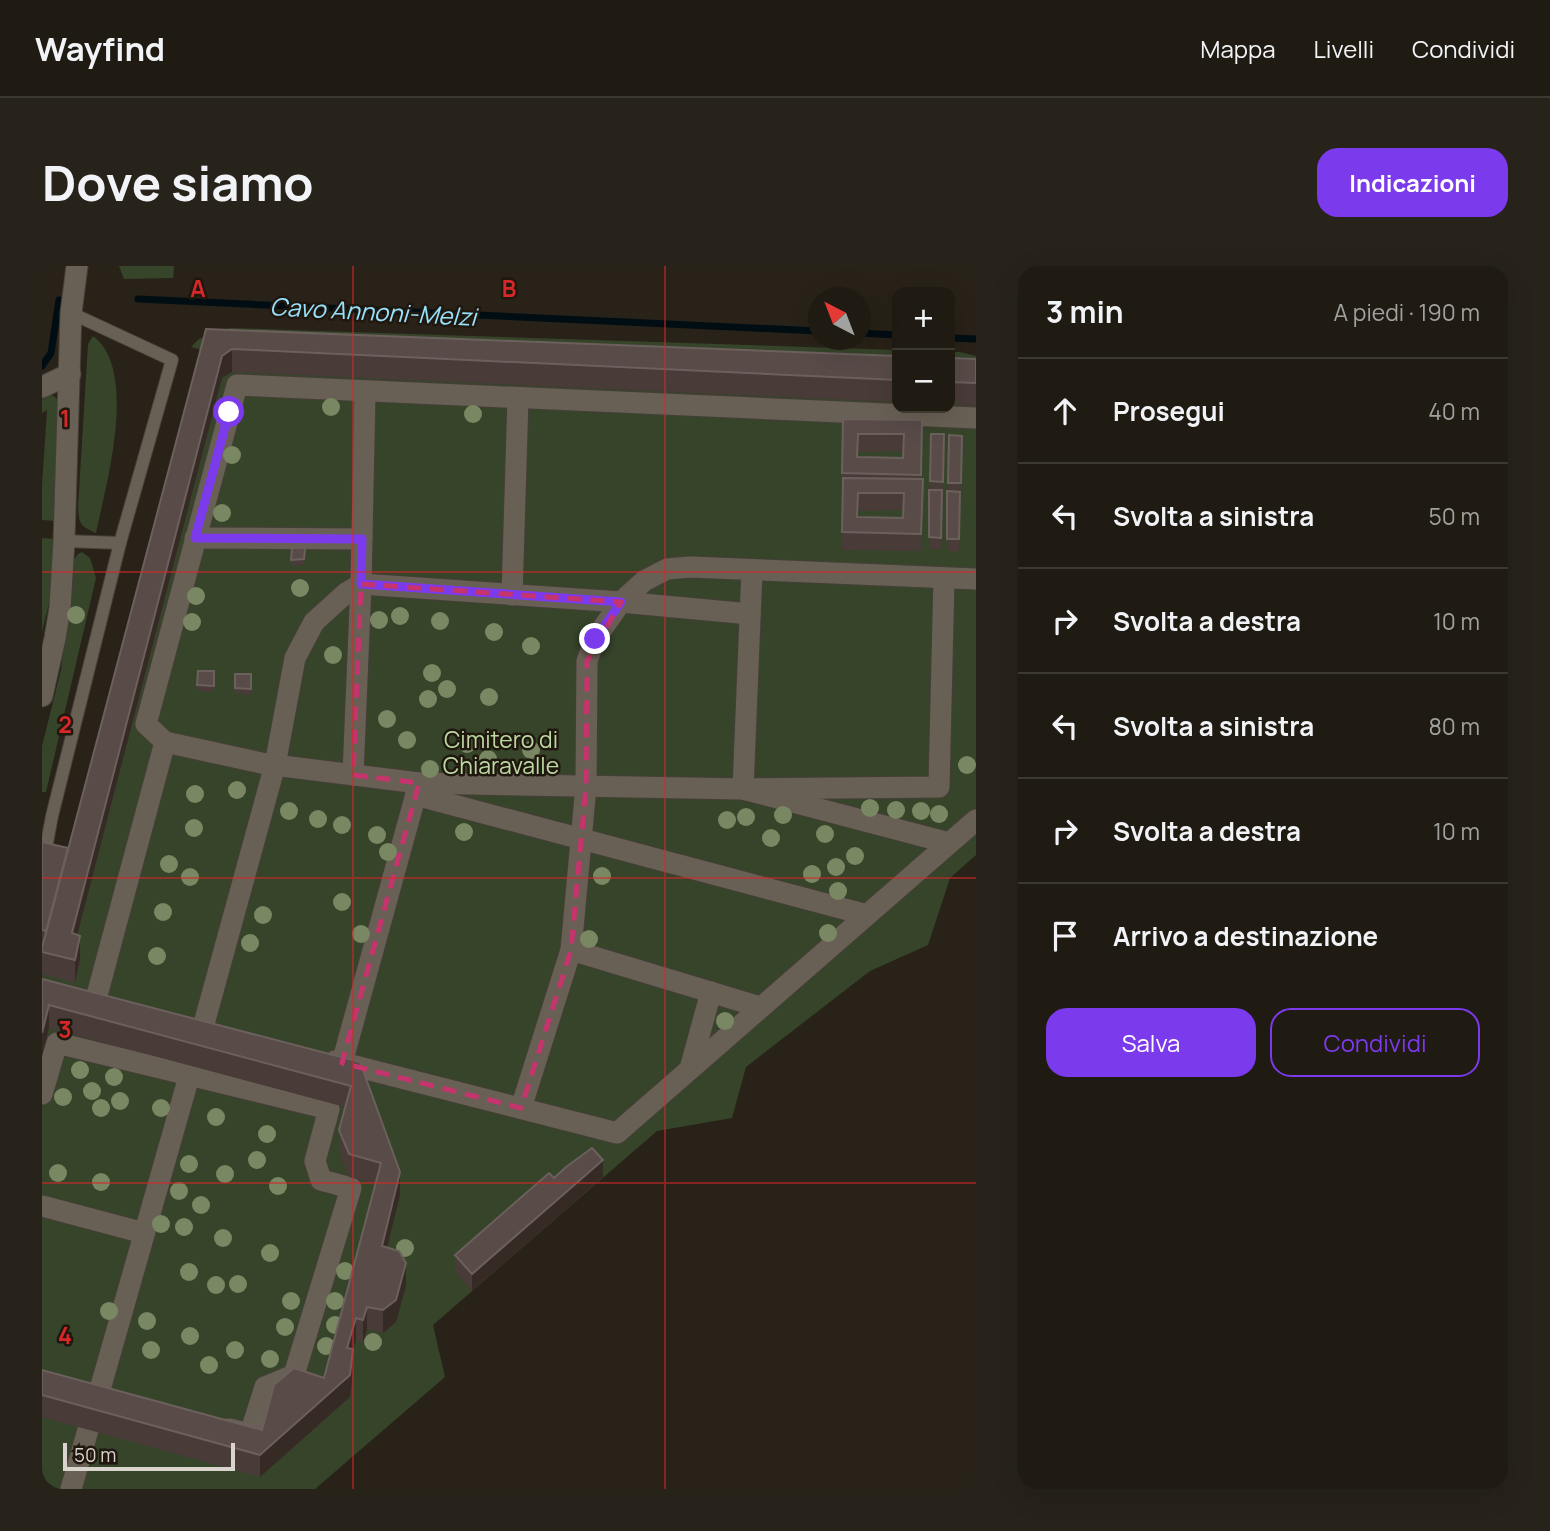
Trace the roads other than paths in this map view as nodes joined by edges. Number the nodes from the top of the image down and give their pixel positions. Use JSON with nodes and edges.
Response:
{"nodes":[{"id":1,"x":78,"y":266,"type":"edge"},
{"id":2,"x":71,"y":313,"type":"junction"},
{"id":3,"x":69,"y":374,"type":"junction"},
{"id":4,"x":42,"y":387,"type":"edge"},
{"id":5,"x":365,"y":391,"type":"junction"},
{"id":6,"x":518,"y":398,"type":"junction"},
{"id":7,"x":976,"y":418,"type":"edge"},
{"id":8,"x":195,"y":538,"type":"junction"},
{"id":9,"x":362,"y":539,"type":"junction"},
{"id":10,"x":64,"y":541,"type":"junction"},
{"id":11,"x":120,"y":542,"type":"junction"},
{"id":12,"x":752,"y":570,"type":"junction"},
{"id":13,"x":944,"y":578,"type":"junction"},
{"id":14,"x":976,"y":579,"type":"edge"},
{"id":15,"x":361,"y":584,"type":"junction"},
{"id":16,"x":512,"y":595,"type":"junction"},
{"id":17,"x":621,"y":602,"type":"junction"},
{"id":18,"x":750,"y":614,"type":"junction"},
{"id":19,"x":42,"y":696,"type":"edge"},
{"id":20,"x":165,"y":742,"type":"junction"},
{"id":21,"x":275,"y":765,"type":"junction"},
{"id":22,"x":353,"y":775,"type":"junction"},
{"id":23,"x":586,"y":786,"type":"junction"},
{"id":24,"x":418,"y":789,"type":"junction"},
{"id":25,"x":743,"y":789,"type":"junction"},
{"id":26,"x":47,"y":814,"type":"edge"},
{"id":27,"x":976,"y":820,"type":"edge"},
{"id":28,"x":582,"y":839,"type":"junction"},
{"id":29,"x":949,"y":843,"type":"junction"},
{"id":30,"x":46,"y":848,"type":"edge"},
{"id":31,"x":867,"y":915,"type":"junction"},
{"id":32,"x":572,"y":950,"type":"junction"},
{"id":33,"x":712,"y":992,"type":"junction"},
{"id":34,"x":75,"y":993,"type":"edge"},
{"id":35,"x":760,"y":1007,"type":"junction"},
{"id":36,"x":228,"y":1033,"type":"edge"},
{"id":37,"x":317,"y":1056,"type":"edge"},
{"id":38,"x":342,"y":1063,"type":"junction"},
{"id":39,"x":690,"y":1069,"type":"junction"},
{"id":40,"x":190,"y":1070,"type":"junction"},
{"id":41,"x":42,"y":1094,"type":"edge"},
{"id":42,"x":521,"y":1108,"type":"junction"},
{"id":43,"x":42,"y":1206,"type":"edge"},
{"id":44,"x":144,"y":1233,"type":"junction"},
{"id":45,"x":76,"y":1389,"type":"edge"},
{"id":46,"x":97,"y":1401,"type":"junction"},
{"id":47,"x":124,"y":1402,"type":"edge"},
{"id":48,"x":212,"y":1424,"type":"edge"},
{"id":49,"x":88,"y":1430,"type":"edge"},
{"id":50,"x":71,"y":1489,"type":"edge"}],
"edges":[{"from":1,"to":2,"type":"street"},
{"from":2,"to":3,"type":"street"},
{"from":2,"to":11,"type":"lane"},
{"from":3,"to":4,"type":"street"},
{"from":3,"to":10,"type":"street"},
{"from":5,"to":6,"type":"street"},
{"from":5,"to":8,"type":"street"},
{"from":5,"to":9,"type":"street"},
{"from":6,"to":7,"type":"street"},
{"from":6,"to":16,"type":"street"},
{"from":8,"to":9,"type":"street"},
{"from":8,"to":20,"type":"street"},
{"from":9,"to":15,"type":"street"},
{"from":10,"to":11,"type":"lane"},
{"from":10,"to":19,"type":"street"},
{"from":11,"to":26,"type":"lane"},
{"from":12,"to":13,"type":"street"},
{"from":12,"to":17,"type":"street"},
{"from":12,"to":18,"type":"street"},
{"from":13,"to":14,"type":"street"},
{"from":13,"to":25,"type":"street"},
{"from":15,"to":16,"type":"street"},
{"from":15,"to":21,"type":"street"},
{"from":15,"to":22,"type":"street"},
{"from":16,"to":17,"type":"street"},
{"from":17,"to":18,"type":"street"},
{"from":17,"to":23,"type":"street"},
{"from":18,"to":25,"type":"street"},
{"from":20,"to":21,"type":"street"},
{"from":20,"to":34,"type":"street"},
{"from":21,"to":22,"type":"street"},
{"from":21,"to":36,"type":"street"},
{"from":22,"to":24,"type":"street"},
{"from":23,"to":24,"type":"street"},
{"from":23,"to":25,"type":"street"},
{"from":23,"to":28,"type":"street"},
{"from":24,"to":28,"type":"street"},
{"from":24,"to":38,"type":"street"},
{"from":25,"to":29,"type":"street"},
{"from":26,"to":30,"type":"lane"},
{"from":27,"to":29,"type":"street"},
{"from":28,"to":31,"type":"street"},
{"from":28,"to":32,"type":"street"},
{"from":29,"to":31,"type":"street"},
{"from":31,"to":35,"type":"street"},
{"from":32,"to":33,"type":"street"},
{"from":32,"to":42,"type":"street"},
{"from":33,"to":35,"type":"street"},
{"from":33,"to":39,"type":"street"},
{"from":35,"to":39,"type":"street"},
{"from":37,"to":38,"type":"street"},
{"from":38,"to":42,"type":"street"},
{"from":39,"to":42,"type":"street"},
{"from":40,"to":41,"type":"street"},
{"from":40,"to":44,"type":"street"},
{"from":40,"to":48,"type":"street"},
{"from":43,"to":44,"type":"street"},
{"from":44,"to":46,"type":"street"},
{"from":45,"to":46,"type":"street"},
{"from":46,"to":47,"type":"street"},
{"from":49,"to":50,"type":"street"}]}
